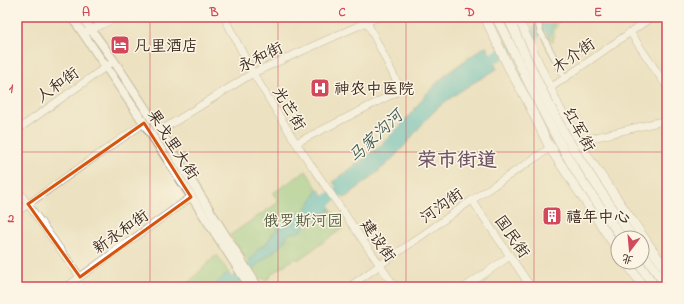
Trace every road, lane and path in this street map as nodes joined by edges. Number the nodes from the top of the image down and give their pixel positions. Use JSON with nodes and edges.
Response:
{"nodes":[{"id":1,"x":22,"y":17,"type":"edge"},
{"id":2,"x":72,"y":17,"type":"edge"},
{"id":3,"x":82,"y":17,"type":"edge"},
{"id":4,"x":117,"y":17,"type":"edge"},
{"id":5,"x":224,"y":17,"type":"edge"},
{"id":6,"x":378,"y":17,"type":"edge"},
{"id":7,"x":485,"y":17,"type":"edge"},
{"id":8,"x":496,"y":17,"type":"edge"},
{"id":9,"x":508,"y":17,"type":"edge"},
{"id":10,"x":537,"y":17,"type":"edge"},
{"id":11,"x":652,"y":17,"type":"edge"},
{"id":12,"x":17,"y":20,"type":"edge"},
{"id":13,"x":367,"y":22,"type":"junction"},
{"id":14,"x":517,"y":23,"type":"edge"},
{"id":15,"x":91,"y":29,"type":"junction"},
{"id":16,"x":630,"y":32,"type":"junction"},
{"id":17,"x":84,"y":34,"type":"junction"},
{"id":18,"x":526,"y":59,"type":"junction"},
{"id":19,"x":114,"y":61,"type":"junction"},
{"id":20,"x":106,"y":67,"type":"junction"},
{"id":21,"x":253,"y":73,"type":"junction"},
{"id":22,"x":565,"y":78,"type":"junction"},
{"id":23,"x":667,"y":87,"type":"edge"},
{"id":24,"x":550,"y":89,"type":"junction"},
{"id":25,"x":526,"y":98,"type":"junction"},
{"id":26,"x":667,"y":120,"type":"edge"},
{"id":27,"x":144,"y":123,"type":"junction"},
{"id":28,"x":17,"y":130,"type":"edge"},
{"id":29,"x":160,"y":131,"type":"junction"},
{"id":30,"x":578,"y":142,"type":"junction"},
{"id":31,"x":296,"y":143,"type":"junction"},
{"id":32,"x":550,"y":148,"type":"junction"},
{"id":33,"x":17,"y":189,"type":"edge"},
{"id":34,"x":192,"y":197,"type":"junction"},
{"id":35,"x":472,"y":200,"type":"junction"},
{"id":36,"x":28,"y":204,"type":"junction"},
{"id":37,"x":340,"y":208,"type":"joint"},
{"id":38,"x":17,"y":212,"type":"edge"},
{"id":39,"x":613,"y":218,"type":"junction"},
{"id":40,"x":617,"y":230,"type":"edge"},
{"id":41,"x":625,"y":230,"type":"edge"},
{"id":42,"x":610,"y":238,"type":"edge"},
{"id":43,"x":224,"y":241,"type":"junction"},
{"id":44,"x":510,"y":256,"type":"junction"},
{"id":45,"x":650,"y":263,"type":"edge"},
{"id":46,"x":380,"y":266,"type":"junction"},
{"id":47,"x":632,"y":270,"type":"edge"},
{"id":48,"x":643,"y":270,"type":"edge"},
{"id":49,"x":667,"y":271,"type":"edge"},
{"id":50,"x":80,"y":277,"type":"junction"},
{"id":51,"x":255,"y":286,"type":"edge"},
{"id":52,"x":66,"y":287,"type":"edge"},
{"id":53,"x":349,"y":287,"type":"edge"},
{"id":54,"x":395,"y":287,"type":"edge"},
{"id":55,"x":465,"y":287,"type":"edge"},
{"id":56,"x":531,"y":287,"type":"edge"},
{"id":57,"x":644,"y":287,"type":"edge"},
{"id":58,"x":655,"y":287,"type":"edge"},
{"id":59,"x":667,"y":287,"type":"edge"}],
"edges":[{"from":1,"to":12,"type":"street"},
{"from":2,"to":17,"type":"main road","name":"果戈里大街"},
{"from":3,"to":15,"type":"main road","name":"果戈里大街"},
{"from":4,"to":15,"type":"street"},
{"from":5,"to":21,"type":"street","name":"光芒街"},
{"from":6,"to":13,"type":"street","name":"永和街"},
{"from":7,"to":25,"type":"main road","name":"红军街"},
{"from":8,"to":18,"type":"main road","name":"红军街","bridge":true},
{"from":9,"to":14,"type":"main road","name":"红军街"},
{"from":10,"to":22,"type":"street"},
{"from":11,"to":16,"type":"street","name":"木介街"},
{"from":13,"to":21,"type":"street","name":"永和街"},
{"from":13,"to":31,"type":"street"},
{"from":14,"to":18,"type":"main road","name":"红军街","bridge":true},
{"from":15,"to":17,"type":"street"},
{"from":15,"to":19,"type":"main road","name":"果戈里大街"},
{"from":16,"to":22,"type":"street","name":"木介街"},
{"from":16,"to":23,"type":"street"},
{"from":17,"to":20,"type":"main road","name":"果戈里大街"},
{"from":18,"to":24,"type":"main road","name":"红军街"},
{"from":18,"to":25,"type":"main road"},
{"from":18,"to":39,"type":"main road","name":"红军街","bridge":true},
{"from":19,"to":20,"type":"street","name":"人和街"},
{"from":19,"to":29,"type":"main road","name":"果戈里大街"},
{"from":20,"to":27,"type":"main road","name":"果戈里大街"},
{"from":20,"to":28,"type":"street","name":"人和街"},
{"from":21,"to":29,"type":"street","name":"永和街"},
{"from":21,"to":31,"type":"street","name":"光芒街"},
{"from":22,"to":24,"type":"street","name":"木介街"},
{"from":24,"to":30,"type":"main road","name":"红军街"},
{"from":25,"to":32,"type":"main road","name":"红军街"},
{"from":26,"to":30,"type":"street","name":"河沟街"},
{"from":27,"to":34,"type":"main road","name":"果戈里大街"},
{"from":27,"to":36,"type":"street"},
{"from":29,"to":43,"type":"main road","name":"果戈里大街"},
{"from":30,"to":32,"type":"street","name":"河沟街"},
{"from":30,"to":49,"type":"main road","name":"红军街"},
{"from":31,"to":37,"type":"street","name":"光芒街"},
{"from":32,"to":35,"type":"street","name":"河沟街"},
{"from":32,"to":42,"type":"main road","name":"红军街"},
{"from":33,"to":36,"type":"street"},
{"from":34,"to":43,"type":"main road","name":"果戈里大街"},
{"from":34,"to":50,"type":"street","name":"新永和街"},
{"from":35,"to":44,"type":"street","name":"国民街"},
{"from":35,"to":46,"type":"street","name":"河沟街"},
{"from":36,"to":38,"type":"street"},
{"from":36,"to":50,"type":"street"},
{"from":37,"to":46,"type":"street","name":"建设街"},
{"from":39,"to":40,"type":"main road","name":"红军街"},
{"from":39,"to":41,"type":"main road","name":"红军街"},
{"from":43,"to":51,"type":"main road","name":"果戈里大街"},
{"from":44,"to":55,"type":"street"},
{"from":44,"to":56,"type":"street","name":"国民街"},
{"from":45,"to":59,"type":"main road"},
{"from":46,"to":53,"type":"street","name":"河沟街"},
{"from":46,"to":54,"type":"street","name":"建设街"},
{"from":47,"to":57,"type":"main road"},
{"from":48,"to":58,"type":"main road"},
{"from":50,"to":52,"type":"street","name":"新永和街"}]}
